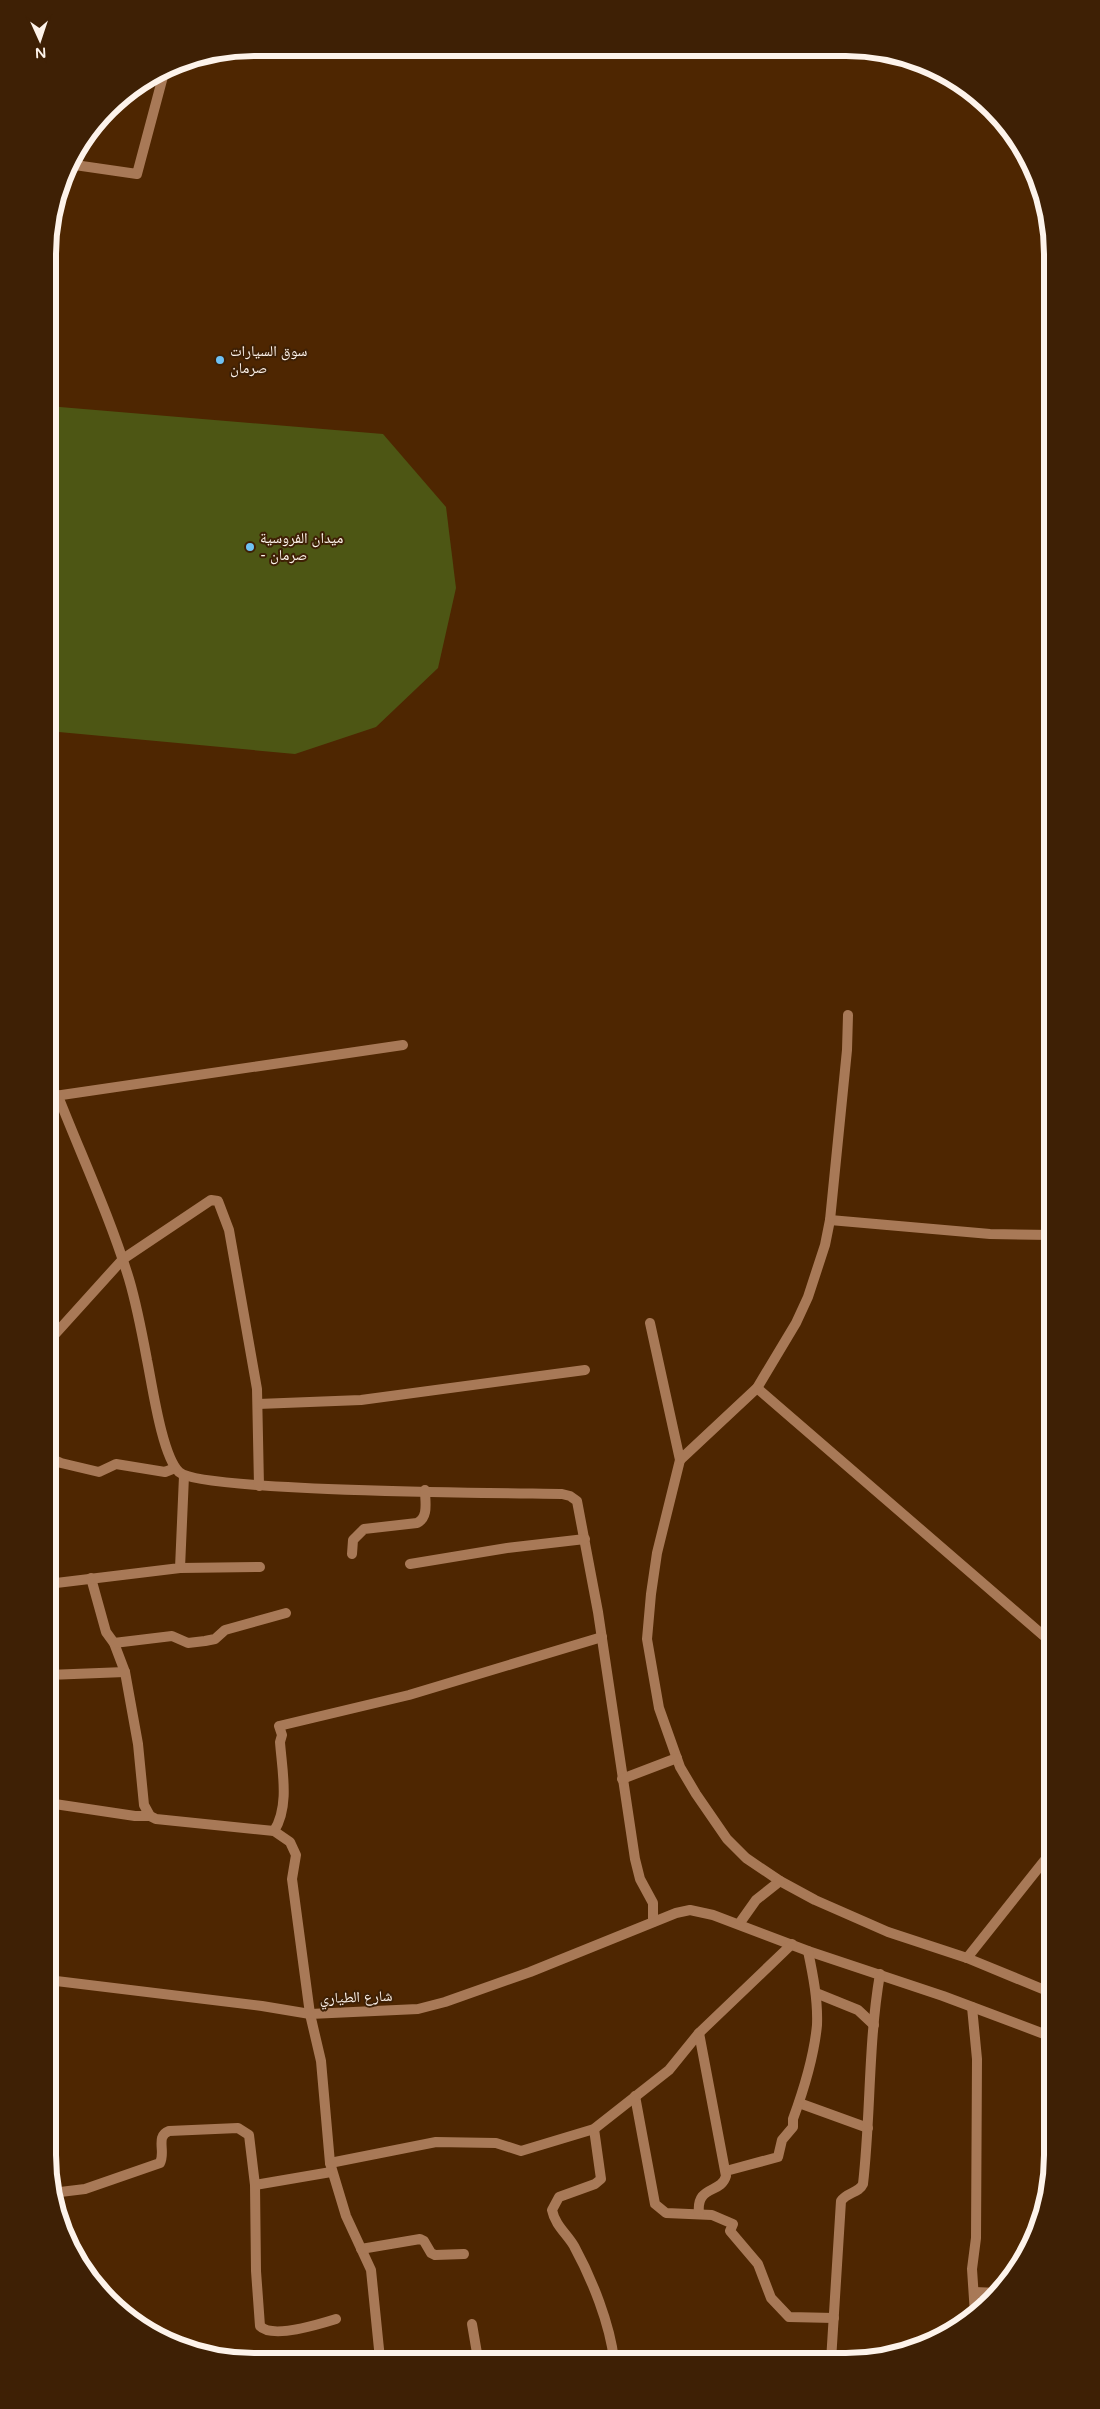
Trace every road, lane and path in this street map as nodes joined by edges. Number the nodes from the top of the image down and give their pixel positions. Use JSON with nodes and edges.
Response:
{"nodes":[{"id":1,"x":162,"y":79,"type":"edge"},
{"id":2,"x":77,"y":165,"type":"edge"},
{"id":3,"x":848,"y":1015,"type":"dead end"},
{"id":4,"x":403,"y":1045,"type":"dead end"},
{"id":5,"x":56,"y":1096,"type":"edge"},
{"id":6,"x":56,"y":1103,"type":"edge"},
{"id":7,"x":830,"y":1220,"type":"junction"},
{"id":8,"x":1044,"y":1236,"type":"edge"},
{"id":9,"x":123,"y":1259,"type":"junction"},
{"id":10,"x":650,"y":1323,"type":"dead end"},
{"id":11,"x":56,"y":1333,"type":"edge"},
{"id":12,"x":584,"y":1370,"type":"dead end"},
{"id":13,"x":757,"y":1388,"type":"junction"},
{"id":14,"x":258,"y":1404,"type":"junction"},
{"id":15,"x":680,"y":1460,"type":"junction"},
{"id":16,"x":56,"y":1461,"type":"edge"},
{"id":17,"x":175,"y":1468,"type":"junction"},
{"id":18,"x":184,"y":1476,"type":"junction"},
{"id":19,"x":259,"y":1486,"type":"junction"},
{"id":20,"x":424,"y":1490,"type":"junction"},
{"id":21,"x":585,"y":1539,"type":"junction"},
{"id":22,"x":352,"y":1554,"type":"dead end"},
{"id":23,"x":410,"y":1564,"type":"dead end"},
{"id":24,"x":260,"y":1567,"type":"dead end"},
{"id":25,"x":180,"y":1568,"type":"junction"},
{"id":26,"x":91,"y":1578,"type":"junction"},
{"id":27,"x":56,"y":1583,"type":"edge"},
{"id":28,"x":286,"y":1613,"type":"dead end"},
{"id":29,"x":1044,"y":1635,"type":"edge"},
{"id":30,"x":602,"y":1637,"type":"junction"},
{"id":31,"x":114,"y":1643,"type":"junction"},
{"id":32,"x":125,"y":1672,"type":"junction"},
{"id":33,"x":56,"y":1676,"type":"edge"},
{"id":34,"x":677,"y":1758,"type":"junction"},
{"id":35,"x":622,"y":1779,"type":"junction"},
{"id":36,"x":56,"y":1804,"type":"edge"},
{"id":37,"x":150,"y":1816,"type":"junction"},
{"id":38,"x":274,"y":1831,"type":"junction"},
{"id":39,"x":1044,"y":1861,"type":"edge"},
{"id":40,"x":780,"y":1881,"type":"junction"},
{"id":41,"x":653,"y":1922,"type":"junction"},
{"id":42,"x":739,"y":1924,"type":"junction"},
{"id":43,"x":792,"y":1944,"type":"junction"},
{"id":44,"x":808,"y":1951,"type":"junction"},
{"id":45,"x":966,"y":1958,"type":"junction"},
{"id":46,"x":880,"y":1974,"type":"junction"},
{"id":47,"x":56,"y":1981,"type":"edge"},
{"id":48,"x":1044,"y":1990,"type":"edge"},
{"id":49,"x":816,"y":1994,"type":"junction"},
{"id":50,"x":972,"y":2007,"type":"junction"},
{"id":51,"x":310,"y":2014,"type":"junction"},
{"id":52,"x":874,"y":2025,"type":"junction"},
{"id":53,"x":699,"y":2033,"type":"junction"},
{"id":54,"x":1044,"y":2035,"type":"edge"},
{"id":55,"x":635,"y":2096,"type":"junction"},
{"id":56,"x":799,"y":2103,"type":"junction"},
{"id":57,"x":868,"y":2128,"type":"junction"},
{"id":58,"x":594,"y":2129,"type":"junction"},
{"id":59,"x":330,"y":2167,"type":"junction"},
{"id":60,"x":726,"y":2171,"type":"junction"},
{"id":61,"x":255,"y":2185,"type":"junction"},
{"id":62,"x":60,"y":2192,"type":"edge"},
{"id":63,"x":699,"y":2213,"type":"junction"},
{"id":64,"x":362,"y":2249,"type":"junction"},
{"id":65,"x":464,"y":2254,"type":"dead end"},
{"id":66,"x":974,"y":2292,"type":"junction"},
{"id":67,"x":988,"y":2293,"type":"edge"},
{"id":68,"x":975,"y":2305,"type":"edge"},
{"id":69,"x":834,"y":2318,"type":"junction"},
{"id":70,"x":336,"y":2319,"type":"dead end"},
{"id":71,"x":472,"y":2324,"type":"dead end"},
{"id":72,"x":379,"y":2353,"type":"edge"},
{"id":73,"x":477,"y":2353,"type":"edge"},
{"id":74,"x":614,"y":2353,"type":"edge"},
{"id":75,"x":831,"y":2353,"type":"edge"}],
"edges":[{"from":1,"to":2,"type":"street"},
{"from":3,"to":7,"type":"street"},
{"from":4,"to":5,"type":"street"},
{"from":6,"to":9,"type":"street"},
{"from":7,"to":8,"type":"street"},
{"from":7,"to":13,"type":"street"},
{"from":9,"to":11,"type":"street"},
{"from":9,"to":14,"type":"street"},
{"from":9,"to":17,"type":"street"},
{"from":10,"to":15,"type":"street"},
{"from":12,"to":14,"type":"street"},
{"from":13,"to":15,"type":"street"},
{"from":13,"to":29,"type":"street"},
{"from":14,"to":19,"type":"street"},
{"from":15,"to":34,"type":"street"},
{"from":16,"to":17,"type":"street"},
{"from":17,"to":18,"type":"street"},
{"from":18,"to":19,"type":"street"},
{"from":18,"to":25,"type":"street"},
{"from":19,"to":20,"type":"street"},
{"from":20,"to":21,"type":"street"},
{"from":20,"to":22,"type":"street"},
{"from":21,"to":23,"type":"street"},
{"from":21,"to":30,"type":"street"},
{"from":24,"to":25,"type":"street"},
{"from":25,"to":26,"type":"street"},
{"from":26,"to":27,"type":"street"},
{"from":26,"to":31,"type":"street"},
{"from":28,"to":31,"type":"street"},
{"from":30,"to":35,"type":"street"},
{"from":30,"to":38,"type":"street"},
{"from":31,"to":32,"type":"street"},
{"from":32,"to":33,"type":"street"},
{"from":32,"to":37,"type":"street"},
{"from":34,"to":35,"type":"street"},
{"from":34,"to":40,"type":"street"},
{"from":35,"to":41,"type":"street"},
{"from":36,"to":37,"type":"street"},
{"from":37,"to":38,"type":"street"},
{"from":38,"to":51,"type":"street"},
{"from":39,"to":45,"type":"street"},
{"from":40,"to":42,"type":"street"},
{"from":40,"to":45,"type":"street"},
{"from":41,"to":42,"type":"street","name":"شارع الطياري"},
{"from":41,"to":51,"type":"street","name":"شارع الطياري"},
{"from":42,"to":43,"type":"street","name":"شارع الطياري"},
{"from":43,"to":44,"type":"street","name":"شارع الطياري"},
{"from":43,"to":53,"type":"street"},
{"from":44,"to":46,"type":"street","name":"شارع الطياري"},
{"from":44,"to":49,"type":"street"},
{"from":45,"to":48,"type":"street"},
{"from":46,"to":50,"type":"street","name":"شارع الطياري"},
{"from":46,"to":52,"type":"street"},
{"from":47,"to":51,"type":"street","name":"شارع الطياري"},
{"from":49,"to":52,"type":"street"},
{"from":49,"to":56,"type":"street"},
{"from":50,"to":54,"type":"street","name":"شارع الطياري"},
{"from":50,"to":66,"type":"street"},
{"from":51,"to":59,"type":"street"},
{"from":52,"to":57,"type":"street"},
{"from":53,"to":55,"type":"street"},
{"from":53,"to":60,"type":"street"},
{"from":55,"to":58,"type":"street"},
{"from":55,"to":63,"type":"street"},
{"from":56,"to":57,"type":"street"},
{"from":56,"to":60,"type":"street"},
{"from":57,"to":69,"type":"street"},
{"from":58,"to":59,"type":"street"},
{"from":58,"to":74,"type":"street"},
{"from":59,"to":61,"type":"street"},
{"from":59,"to":64,"type":"street"},
{"from":60,"to":63,"type":"street"},
{"from":61,"to":62,"type":"street"},
{"from":61,"to":70,"type":"street"},
{"from":63,"to":69,"type":"street"},
{"from":64,"to":65,"type":"street"},
{"from":64,"to":72,"type":"street"},
{"from":66,"to":67,"type":"street"},
{"from":66,"to":68,"type":"street"},
{"from":69,"to":75,"type":"street"},
{"from":71,"to":73,"type":"street"}]}
